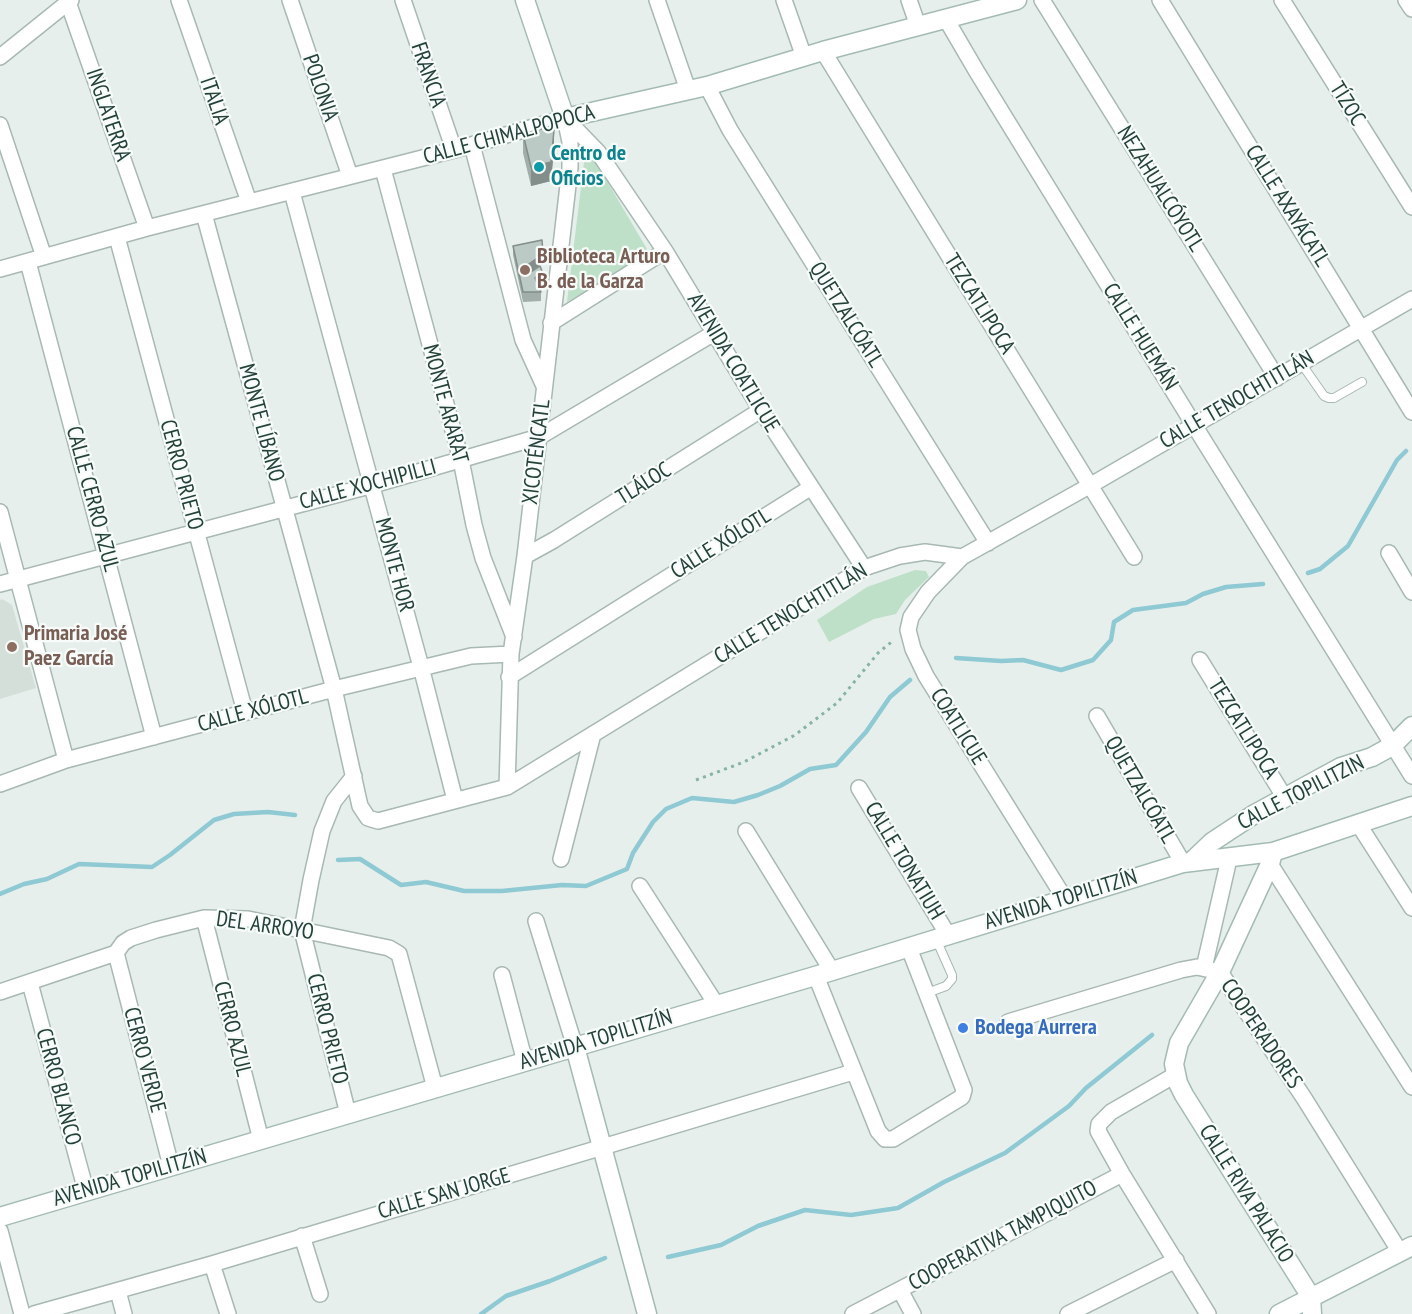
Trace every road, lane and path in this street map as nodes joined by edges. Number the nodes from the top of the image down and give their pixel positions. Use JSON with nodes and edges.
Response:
{"nodes":[{"id":1,"x":179,"y":0,"type":"edge"},
{"id":2,"x":290,"y":0,"type":"edge"},
{"id":3,"x":403,"y":0,"type":"edge"},
{"id":4,"x":525,"y":0,"type":"edge"},
{"id":5,"x":657,"y":0,"type":"edge"},
{"id":6,"x":784,"y":0,"type":"edge"},
{"id":7,"x":909,"y":0,"type":"edge"},
{"id":8,"x":1017,"y":0,"type":"edge"},
{"id":9,"x":1042,"y":0,"type":"edge"},
{"id":10,"x":1160,"y":0,"type":"edge"},
{"id":11,"x":1282,"y":0,"type":"edge"},
{"id":12,"x":1406,"y":0,"type":"edge"},
{"id":13,"x":70,"y":1,"type":"edge"},
{"id":14,"x":1412,"y":9,"type":"edge"},
{"id":15,"x":946,"y":19,"type":"junction"},
{"id":16,"x":918,"y":26,"type":"junction"},
{"id":17,"x":823,"y":51,"type":"junction"},
{"id":18,"x":0,"y":57,"type":"edge"},
{"id":19,"x":804,"y":57,"type":"junction"},
{"id":20,"x":707,"y":86,"type":"junction"},
{"id":21,"x":688,"y":90,"type":"junction"},
{"id":22,"x":566,"y":118,"type":"junction"},
{"id":23,"x":0,"y":125,"type":"edge"},
{"id":24,"x":472,"y":145,"type":"junction"},
{"id":25,"x":454,"y":150,"type":"junction"},
{"id":26,"x":382,"y":169,"type":"junction"},
{"id":27,"x":350,"y":176,"type":"junction"},
{"id":28,"x":292,"y":192,"type":"junction"},
{"id":29,"x":249,"y":202,"type":"junction"},
{"id":30,"x":1412,"y":207,"type":"edge"},
{"id":31,"x":204,"y":214,"type":"junction"},
{"id":32,"x":147,"y":228,"type":"junction"},
{"id":33,"x":117,"y":237,"type":"junction"},
{"id":34,"x":665,"y":251,"type":"junction"},
{"id":35,"x":45,"y":258,"type":"junction"},
{"id":36,"x":28,"y":262,"type":"junction"},
{"id":37,"x":0,"y":269,"type":"edge"},
{"id":38,"x":1412,"y":299,"type":"edge"},
{"id":39,"x":551,"y":323,"type":"junction"},
{"id":40,"x":1361,"y":328,"type":"junction"},
{"id":41,"x":714,"y":333,"type":"junction"},
{"id":42,"x":1301,"y":363,"type":"junction"},
{"id":43,"x":1277,"y":378,"type":"junction"},
{"id":44,"x":1362,"y":382,"type":"dead end"},
{"id":45,"x":545,"y":389,"type":"junction"},
{"id":46,"x":761,"y":410,"type":"junction"},
{"id":47,"x":1412,"y":412,"type":"edge"},
{"id":48,"x":1194,"y":425,"type":"junction"},
{"id":49,"x":539,"y":437,"type":"junction"},
{"id":50,"x":461,"y":460,"type":"junction"},
{"id":51,"x":373,"y":485,"type":"junction"},
{"id":52,"x":1091,"y":485,"type":"junction"},
{"id":53,"x":810,"y":488,"type":"junction"},
{"id":54,"x":284,"y":507,"type":"junction"},
{"id":55,"x":0,"y":512,"type":"edge"},
{"id":56,"x":196,"y":532,"type":"junction"},
{"id":57,"x":988,"y":543,"type":"junction"},
{"id":58,"x":1389,"y":553,"type":"dead end"},
{"id":59,"x":107,"y":556,"type":"junction"},
{"id":60,"x":525,"y":556,"type":"junction"},
{"id":61,"x":1134,"y":556,"type":"dead end"},
{"id":62,"x":962,"y":557,"type":"junction"},
{"id":63,"x":864,"y":568,"type":"junction"},
{"id":64,"x":18,"y":579,"type":"junction"},
{"id":65,"x":0,"y":584,"type":"edge"},
{"id":66,"x":1412,"y":592,"type":"edge"},
{"id":67,"x":908,"y":630,"type":"junction"},
{"id":68,"x":514,"y":637,"type":"junction"},
{"id":69,"x":510,"y":654,"type":"junction"},
{"id":70,"x":1200,"y":660,"type":"dead end"},
{"id":71,"x":421,"y":667,"type":"junction"},
{"id":72,"x":509,"y":677,"type":"junction"},
{"id":73,"x":334,"y":689,"type":"junction"},
{"id":74,"x":245,"y":712,"type":"junction"},
{"id":75,"x":1097,"y":716,"type":"dead end"},
{"id":76,"x":1412,"y":726,"type":"edge"},
{"id":77,"x":593,"y":734,"type":"junction"},
{"id":78,"x":154,"y":737,"type":"junction"},
{"id":79,"x":1392,"y":746,"type":"junction"},
{"id":80,"x":66,"y":760,"type":"junction"},
{"id":81,"x":354,"y":776,"type":"junction"},
{"id":82,"x":1412,"y":776,"type":"edge"},
{"id":83,"x":696,"y":780,"type":"dead end"},
{"id":84,"x":0,"y":784,"type":"edge"},
{"id":85,"x":507,"y":787,"type":"junction"},
{"id":86,"x":859,"y":788,"type":"dead end"},
{"id":87,"x":1285,"y":798,"type":"junction"},
{"id":88,"x":455,"y":800,"type":"junction"},
{"id":89,"x":360,"y":806,"type":"joint"},
{"id":90,"x":1412,"y":806,"type":"edge"},
{"id":91,"x":1359,"y":825,"type":"junction"},
{"id":92,"x":746,"y":831,"type":"dead end"},
{"id":93,"x":1272,"y":858,"type":"junction"},
{"id":94,"x":561,"y":859,"type":"dead end"},
{"id":95,"x":1229,"y":859,"type":"junction"},
{"id":96,"x":1187,"y":863,"type":"junction"},
{"id":97,"x":640,"y":886,"type":"dead end"},
{"id":98,"x":1065,"y":898,"type":"junction"},
{"id":99,"x":1412,"y":908,"type":"edge"},
{"id":100,"x":204,"y":918,"type":"junction"},
{"id":101,"x":536,"y":921,"type":"dead end"},
{"id":102,"x":302,"y":930,"type":"junction"},
{"id":103,"x":942,"y":937,"type":"junction"},
{"id":104,"x":909,"y":948,"type":"junction"},
{"id":105,"x":116,"y":953,"type":"junction"},
{"id":106,"x":1212,"y":970,"type":"junction"},
{"id":107,"x":824,"y":973,"type":"junction"},
{"id":108,"x":502,"y":975,"type":"dead end"},
{"id":109,"x":30,"y":983,"type":"junction"},
{"id":110,"x":0,"y":992,"type":"edge"},
{"id":111,"x":927,"y":993,"type":"junction"},
{"id":112,"x":716,"y":1004,"type":"junction"},
{"id":113,"x":1008,"y":1022,"type":"dead end"},
{"id":114,"x":575,"y":1047,"type":"junction"},
{"id":115,"x":525,"y":1062,"type":"junction"},
{"id":116,"x":853,"y":1072,"type":"junction"},
{"id":117,"x":1175,"y":1075,"type":"junction"},
{"id":118,"x":1412,"y":1087,"type":"edge"},
{"id":119,"x":435,"y":1088,"type":"junction"},
{"id":120,"x":348,"y":1114,"type":"junction"},
{"id":121,"x":261,"y":1140,"type":"junction"},
{"id":122,"x":603,"y":1148,"type":"junction"},
{"id":123,"x":171,"y":1166,"type":"junction"},
{"id":124,"x":1122,"y":1174,"type":"junction"},
{"id":125,"x":86,"y":1191,"type":"junction"},
{"id":126,"x":0,"y":1217,"type":"edge"},
{"id":127,"x":0,"y":1231,"type":"edge"},
{"id":128,"x":302,"y":1236,"type":"junction"},
{"id":129,"x":1406,"y":1249,"type":"edge"},
{"id":130,"x":1176,"y":1260,"type":"junction"},
{"id":131,"x":212,"y":1264,"type":"junction"},
{"id":132,"x":900,"y":1290,"type":"junction"},
{"id":133,"x":118,"y":1291,"type":"junction"},
{"id":134,"x":320,"y":1294,"type":"dead end"},
{"id":135,"x":1312,"y":1306,"type":"edge"},
{"id":136,"x":22,"y":1314,"type":"edge"},
{"id":137,"x":34,"y":1314,"type":"edge"},
{"id":138,"x":124,"y":1314,"type":"edge"},
{"id":139,"x":228,"y":1314,"type":"edge"},
{"id":140,"x":646,"y":1314,"type":"edge"},
{"id":141,"x":853,"y":1314,"type":"edge"},
{"id":142,"x":913,"y":1314,"type":"edge"},
{"id":143,"x":1068,"y":1314,"type":"edge"},
{"id":144,"x":1208,"y":1314,"type":"edge"},
{"id":145,"x":1279,"y":1314,"type":"edge"}],
"edges":[{"from":1,"to":29,"type":"street","name":"ITALIA"},
{"from":2,"to":27,"type":"street","name":"POLONIA"},
{"from":3,"to":25,"type":"street","name":"FRANCIA"},
{"from":4,"to":22,"type":"street","name":"AVENIDA COATLICUE"},
{"from":5,"to":21,"type":"street"},
{"from":6,"to":19,"type":"street"},
{"from":7,"to":16,"type":"street"},
{"from":8,"to":15,"type":"street","name":"CALLE CHIMALPOPOCA"},
{"from":9,"to":43,"type":"street","name":"NEZAHUALCÓYOTL"},
{"from":10,"to":40,"type":"street","name":"CALLE AXAYÁCATL"},
{"from":11,"to":30,"type":"street","name":"TÍZOC"},
{"from":12,"to":14,"type":"street"},
{"from":13,"to":18,"type":"street"},
{"from":13,"to":32,"type":"street","name":"INGLATERRA"},
{"from":15,"to":16,"type":"street","name":"CALLE CHIMALPOPOCA"},
{"from":15,"to":48,"type":"street","name":"CALLE HUEMÁN"},
{"from":16,"to":17,"type":"street","name":"CALLE CHIMALPOPOCA"},
{"from":17,"to":19,"type":"street","name":"CALLE CHIMALPOPOCA"},
{"from":17,"to":52,"type":"street","name":"TEZCATLIPOCA"},
{"from":19,"to":20,"type":"street","name":"CALLE CHIMALPOPOCA"},
{"from":20,"to":21,"type":"street","name":"CALLE CHIMALPOPOCA"},
{"from":20,"to":57,"type":"street","name":"QUETZALCÓATL"},
{"from":21,"to":22,"type":"street","name":"CALLE CHIMALPOPOCA"},
{"from":22,"to":24,"type":"street","name":"CALLE CHIMALPOPOCA"},
{"from":22,"to":34,"type":"street","name":"AVENIDA COATLICUE"},
{"from":22,"to":39,"type":"street","name":"XICOTÉNCATL"},
{"from":23,"to":35,"type":"street"},
{"from":24,"to":25,"type":"street","name":"CALLE CHIMALPOPOCA"},
{"from":24,"to":45,"type":"street"},
{"from":25,"to":26,"type":"street","name":"CALLE CHIMALPOPOCA"},
{"from":26,"to":27,"type":"street","name":"CALLE CHIMALPOPOCA"},
{"from":26,"to":50,"type":"street","name":"MONTE ARARAT"},
{"from":27,"to":28,"type":"street","name":"CALLE CHIMALPOPOCA"},
{"from":28,"to":29,"type":"street","name":"CALLE CHIMALPOPOCA"},
{"from":28,"to":51,"type":"street","name":"MONTE HOR"},
{"from":29,"to":31,"type":"street","name":"CALLE CHIMALPOPOCA"},
{"from":31,"to":32,"type":"street","name":"CALLE CHIMALPOPOCA"},
{"from":31,"to":54,"type":"street","name":"MONTE LÍBANO"},
{"from":32,"to":33,"type":"street","name":"CALLE CHIMALPOPOCA"},
{"from":33,"to":35,"type":"street","name":"CALLE CHIMALPOPOCA"},
{"from":33,"to":56,"type":"street","name":"CERRO PRIETO"},
{"from":34,"to":39,"type":"street"},
{"from":34,"to":41,"type":"street","name":"AVENIDA COATLICUE"},
{"from":35,"to":36,"type":"street","name":"CALLE CHIMALPOPOCA"},
{"from":36,"to":37,"type":"street","name":"CALLE CHIMALPOPOCA"},
{"from":36,"to":59,"type":"street","name":"CALLE CERRO AZUL"},
{"from":38,"to":40,"type":"street","name":"CALLE TENOCHTITLÁN"},
{"from":39,"to":45,"type":"street","name":"XICOTÉNCATL"},
{"from":40,"to":42,"type":"street","name":"CALLE TENOCHTITLÁN"},
{"from":40,"to":47,"type":"street","name":"CALLE AXAYÁCATL"},
{"from":41,"to":46,"type":"street","name":"AVENIDA COATLICUE"},
{"from":41,"to":49,"type":"street","name":"CALLE XOCHIPILLI"},
{"from":42,"to":43,"type":"street","name":"CALLE TENOCHTITLÁN"},
{"from":42,"to":44,"type":"lane"},
{"from":43,"to":48,"type":"street","name":"CALLE TENOCHTITLÁN"},
{"from":45,"to":49,"type":"street","name":"XICOTÉNCATL"},
{"from":46,"to":53,"type":"street","name":"AVENIDA COATLICUE"},
{"from":46,"to":60,"type":"street","name":"TLÁLOC"},
{"from":48,"to":52,"type":"street","name":"CALLE TENOCHTITLÁN"},
{"from":48,"to":79,"type":"street","name":"CALLE HUEMÁN"},
{"from":49,"to":50,"type":"street","name":"CALLE XOCHIPILLI"},
{"from":49,"to":60,"type":"street","name":"XICOTÉNCATL"},
{"from":50,"to":51,"type":"street","name":"CALLE XOCHIPILLI"},
{"from":50,"to":68,"type":"street","name":"MONTE ARARAT"},
{"from":51,"to":54,"type":"street","name":"CALLE XOCHIPILLI"},
{"from":51,"to":71,"type":"street","name":"MONTE HOR"},
{"from":52,"to":57,"type":"street","name":"CALLE TENOCHTITLÁN"},
{"from":52,"to":61,"type":"street","name":"TEZCATLIPOCA"},
{"from":53,"to":63,"type":"street","name":"AVENIDA COATLICUE"},
{"from":53,"to":72,"type":"street","name":"CALLE XÓLOTL"},
{"from":54,"to":56,"type":"street","name":"CALLE XOCHIPILLI"},
{"from":54,"to":73,"type":"street","name":"MONTE LÍBANO"},
{"from":55,"to":64,"type":"street"},
{"from":56,"to":59,"type":"street","name":"CALLE XOCHIPILLI"},
{"from":56,"to":74,"type":"street","name":"CERRO PRIETO"},
{"from":57,"to":62,"type":"street","name":"CALLE TENOCHTITLÁN"},
{"from":58,"to":66,"type":"street"},
{"from":59,"to":64,"type":"street","name":"CALLE XOCHIPILLI"},
{"from":59,"to":78,"type":"street","name":"CALLE CERRO AZUL"},
{"from":60,"to":68,"type":"street","name":"XICOTÉNCATL"},
{"from":62,"to":63,"type":"street","name":"CALLE TENOCHTITLÁN"},
{"from":62,"to":67,"type":"street"},
{"from":63,"to":77,"type":"street","name":"CALLE TENOCHTITLÁN"},
{"from":64,"to":65,"type":"street","name":"CALLE XOCHIPILLI"},
{"from":64,"to":80,"type":"street"},
{"from":67,"to":83,"type":"path"},
{"from":67,"to":98,"type":"street","name":"COATLICUE"},
{"from":68,"to":69,"type":"street","name":"XICOTÉNCATL"},
{"from":69,"to":71,"type":"street","name":"CALLE XÓLOTL"},
{"from":69,"to":72,"type":"street","name":"XICOTÉNCATL"},
{"from":70,"to":87,"type":"street","name":"TEZCATLIPOCA"},
{"from":71,"to":73,"type":"street","name":"CALLE XÓLOTL"},
{"from":71,"to":88,"type":"street","name":"MONTE HOR"},
{"from":72,"to":85,"type":"street","name":"XICOTÉNCATL"},
{"from":73,"to":74,"type":"street","name":"CALLE XÓLOTL"},
{"from":73,"to":81,"type":"street","name":"MONTE LÍBANO"},
{"from":74,"to":78,"type":"street","name":"CALLE XÓLOTL"},
{"from":75,"to":96,"type":"street","name":"QUETZALCÓATL"},
{"from":76,"to":79,"type":"street","name":"CALLE TOPILITZIN"},
{"from":77,"to":85,"type":"street","name":"CALLE TENOCHTITLÁN"},
{"from":77,"to":94,"type":"street"},
{"from":78,"to":80,"type":"street","name":"CALLE XÓLOTL"},
{"from":79,"to":82,"type":"street","name":"CALLE HUEMÁN"},
{"from":79,"to":87,"type":"street","name":"CALLE TOPILITZIN"},
{"from":80,"to":84,"type":"street","name":"CALLE XÓLOTL"},
{"from":81,"to":89,"type":"street","name":"MONTE LÍBANO"},
{"from":81,"to":102,"type":"street","name":"CERRO PRIETO"},
{"from":85,"to":88,"type":"street","name":"CALLE TENOCHTITLÁN"},
{"from":86,"to":103,"type":"street","name":"CALLE TONATIUH"},
{"from":87,"to":96,"type":"street","name":"CALLE TOPILITZIN"},
{"from":88,"to":89,"type":"street","name":"CALLE TENOCHTITLÁN"},
{"from":90,"to":91,"type":"street"},
{"from":91,"to":93,"type":"street"},
{"from":91,"to":99,"type":"street"},
{"from":92,"to":107,"type":"street"},
{"from":93,"to":95,"type":"street"},
{"from":93,"to":106,"type":"street"},
{"from":93,"to":118,"type":"street"},
{"from":95,"to":96,"type":"street"},
{"from":95,"to":106,"type":"street"},
{"from":96,"to":98,"type":"street","name":"AVENIDA TOPILITZÍN"},
{"from":97,"to":112,"type":"street"},
{"from":98,"to":103,"type":"street","name":"AVENIDA TOPILITZÍN"},
{"from":100,"to":102,"type":"street","name":"DEL ARROYO"},
{"from":100,"to":105,"type":"street","name":"DEL ARROYO"},
{"from":100,"to":121,"type":"street","name":"CERRO AZUL"},
{"from":101,"to":114,"type":"street"},
{"from":102,"to":119,"type":"street","name":"DEL ARROYO"},
{"from":102,"to":120,"type":"street","name":"CERRO PRIETO"},
{"from":103,"to":104,"type":"street","name":"AVENIDA TOPILITZÍN"},
{"from":103,"to":111,"type":"lane"},
{"from":104,"to":107,"type":"street","name":"AVENIDA TOPILITZÍN"},
{"from":104,"to":111,"type":"street","name":"CALLE TONATIUH"},
{"from":105,"to":109,"type":"street","name":"DEL ARROYO"},
{"from":105,"to":123,"type":"street","name":"CERRO VERDE"},
{"from":106,"to":113,"type":"street","name":"COOPERADORES"},
{"from":106,"to":117,"type":"street"},
{"from":106,"to":129,"type":"street","name":"COOPERADORES"},
{"from":107,"to":112,"type":"street","name":"AVENIDA TOPILITZÍN"},
{"from":107,"to":116,"type":"street"},
{"from":108,"to":115,"type":"street"},
{"from":109,"to":110,"type":"street","name":"DEL ARROYO"},
{"from":109,"to":125,"type":"street","name":"CERRO BLANCO"},
{"from":111,"to":116,"type":"street","name":"CALLE TONATIUH"},
{"from":112,"to":114,"type":"street","name":"AVENIDA TOPILITZÍN"},
{"from":114,"to":115,"type":"street","name":"AVENIDA TOPILITZÍN"},
{"from":114,"to":122,"type":"street"},
{"from":115,"to":119,"type":"street","name":"AVENIDA TOPILITZÍN"},
{"from":116,"to":122,"type":"street","name":"CALLE SAN JORGE"},
{"from":117,"to":124,"type":"street"},
{"from":117,"to":135,"type":"street","name":"CALLE RIVA PALACIO"},
{"from":119,"to":120,"type":"street","name":"AVENIDA TOPILITZÍN"},
{"from":120,"to":121,"type":"street","name":"AVENIDA TOPILITZÍN"},
{"from":121,"to":123,"type":"street","name":"AVENIDA TOPILITZÍN"},
{"from":122,"to":128,"type":"street","name":"CALLE SAN JORGE"},
{"from":122,"to":140,"type":"street"},
{"from":123,"to":125,"type":"street","name":"AVENIDA TOPILITZÍN"},
{"from":124,"to":130,"type":"street"},
{"from":124,"to":132,"type":"street","name":"COOPERATIVA TAMPIQUITO"},
{"from":125,"to":126,"type":"street","name":"AVENIDA TOPILITZÍN"},
{"from":127,"to":136,"type":"street"},
{"from":128,"to":131,"type":"street","name":"CALLE SAN JORGE"},
{"from":128,"to":134,"type":"street"},
{"from":129,"to":135,"type":"street"},
{"from":130,"to":143,"type":"street"},
{"from":130,"to":144,"type":"street"},
{"from":131,"to":133,"type":"street","name":"CALLE SAN JORGE"},
{"from":131,"to":139,"type":"street"},
{"from":132,"to":141,"type":"street","name":"COOPERATIVA TAMPIQUITO"},
{"from":132,"to":142,"type":"street"},
{"from":133,"to":137,"type":"street","name":"CALLE SAN JORGE"},
{"from":133,"to":138,"type":"street"},
{"from":135,"to":145,"type":"street"}]}
